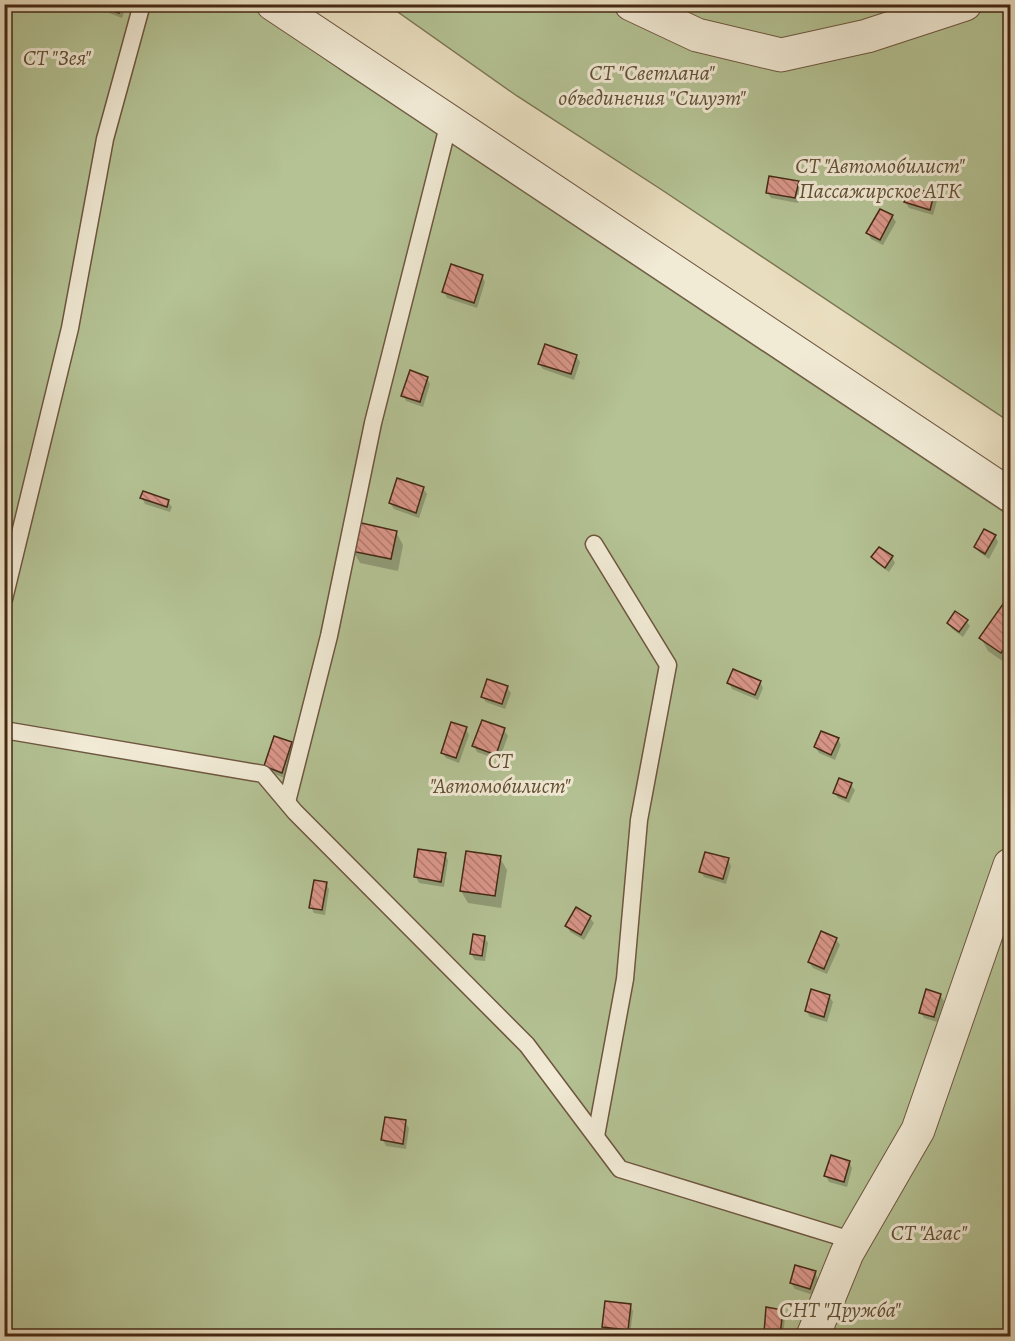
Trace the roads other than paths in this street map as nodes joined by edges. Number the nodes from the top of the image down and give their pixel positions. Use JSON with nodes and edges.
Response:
{"nodes":[{"id":1,"x":142,"y":4,"type":"edge"},
{"id":2,"x":273,"y":4,"type":"edge"},
{"id":3,"x":631,"y":4,"type":"edge"},
{"id":4,"x":965,"y":4,"type":"edge"},
{"id":5,"x":449,"y":122,"type":"junction"},
{"id":6,"x":1011,"y":495,"type":"edge"},
{"id":7,"x":594,"y":544,"type":"dead end"},
{"id":8,"x":4,"y":599,"type":"edge"},
{"id":9,"x":4,"y":730,"type":"edge"},
{"id":10,"x":287,"y":802,"type":"junction"},
{"id":11,"x":1011,"y":865,"type":"edge"},
{"id":12,"x":596,"y":1136,"type":"junction"},
{"id":13,"x":854,"y":1241,"type":"junction"},
{"id":14,"x":813,"y":1336,"type":"edge"}],
"edges":[{"from":1,"to":8,"type":"lane"},
{"from":2,"to":5,"type":"street"},
{"from":3,"to":4,"type":"street"},
{"from":5,"to":6,"type":"street"},
{"from":5,"to":10,"type":"lane"},
{"from":7,"to":12,"type":"lane"},
{"from":9,"to":10,"type":"lane"},
{"from":10,"to":12,"type":"lane"},
{"from":11,"to":13,"type":"street"},
{"from":12,"to":13,"type":"lane"},
{"from":13,"to":14,"type":"street"}]}
